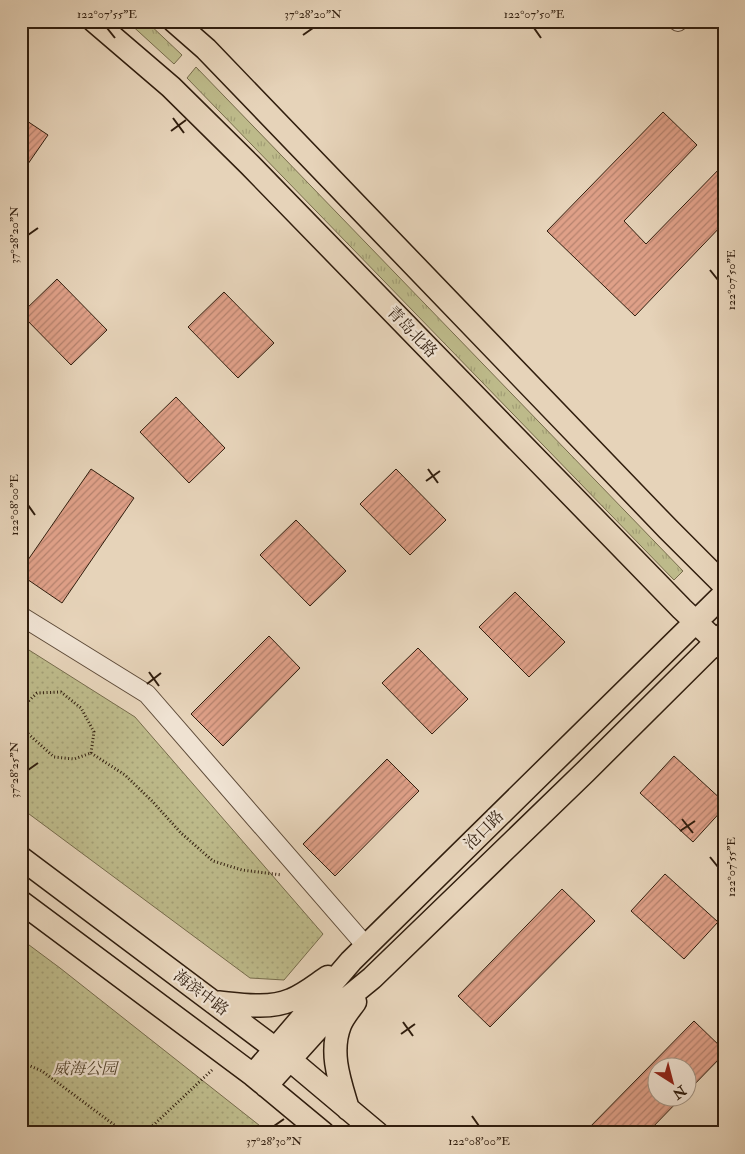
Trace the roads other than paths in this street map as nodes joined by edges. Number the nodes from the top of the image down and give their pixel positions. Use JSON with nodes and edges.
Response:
{"nodes":[{"id":1,"x":94,"y":21,"type":"edge"},
{"id":2,"x":174,"y":21,"type":"edge"},
{"id":3,"x":724,"y":585,"type":"edge"},
{"id":4,"x":724,"y":594,"type":"edge"},
{"id":5,"x":21,"y":616,"type":"edge"},
{"id":6,"x":695,"y":622,"type":"junction"},
{"id":7,"x":721,"y":642,"type":"edge"},
{"id":8,"x":21,"y":858,"type":"edge"},
{"id":9,"x":21,"y":902,"type":"edge"},
{"id":10,"x":359,"y":954,"type":"junction"},
{"id":11,"x":372,"y":978,"type":"junction"},
{"id":12,"x":213,"y":1002,"type":"junction"},
{"id":13,"x":282,"y":1054,"type":"junction"},
{"id":14,"x":260,"y":1080,"type":"junction"},
{"id":15,"x":348,"y":1109,"type":"junction"},
{"id":16,"x":323,"y":1133,"type":"edge"},
{"id":17,"x":377,"y":1133,"type":"edge"}],
"edges":[{"from":1,"to":6,"type":"main road","name":"青岛北路"},
{"from":2,"to":3,"type":"main road"},
{"from":4,"to":6,"type":"main road","name":"沧口路"},
{"from":5,"to":10,"type":"street"},
{"from":6,"to":7,"type":"main road","name":"青岛北路"},
{"from":6,"to":10,"type":"main road","name":"沧口路"},
{"from":7,"to":11,"type":"main road","name":"沧口路"},
{"from":8,"to":12,"type":"main road","name":"海滨中路"},
{"from":9,"to":14,"type":"main road"},
{"from":10,"to":12,"type":"main road"},
{"from":10,"to":13,"type":"main road","name":"沧口路"},
{"from":11,"to":13,"type":"main road","name":"沧口路"},
{"from":11,"to":15,"type":"main road"},
{"from":12,"to":13,"type":"main road","name":"海滨中路"},
{"from":13,"to":14,"type":"main road","name":"沧口路"},
{"from":13,"to":15,"type":"main road","name":"海滨中路"},
{"from":14,"to":16,"type":"main road"},
{"from":15,"to":17,"type":"main road","name":"海滨中路"}]}
